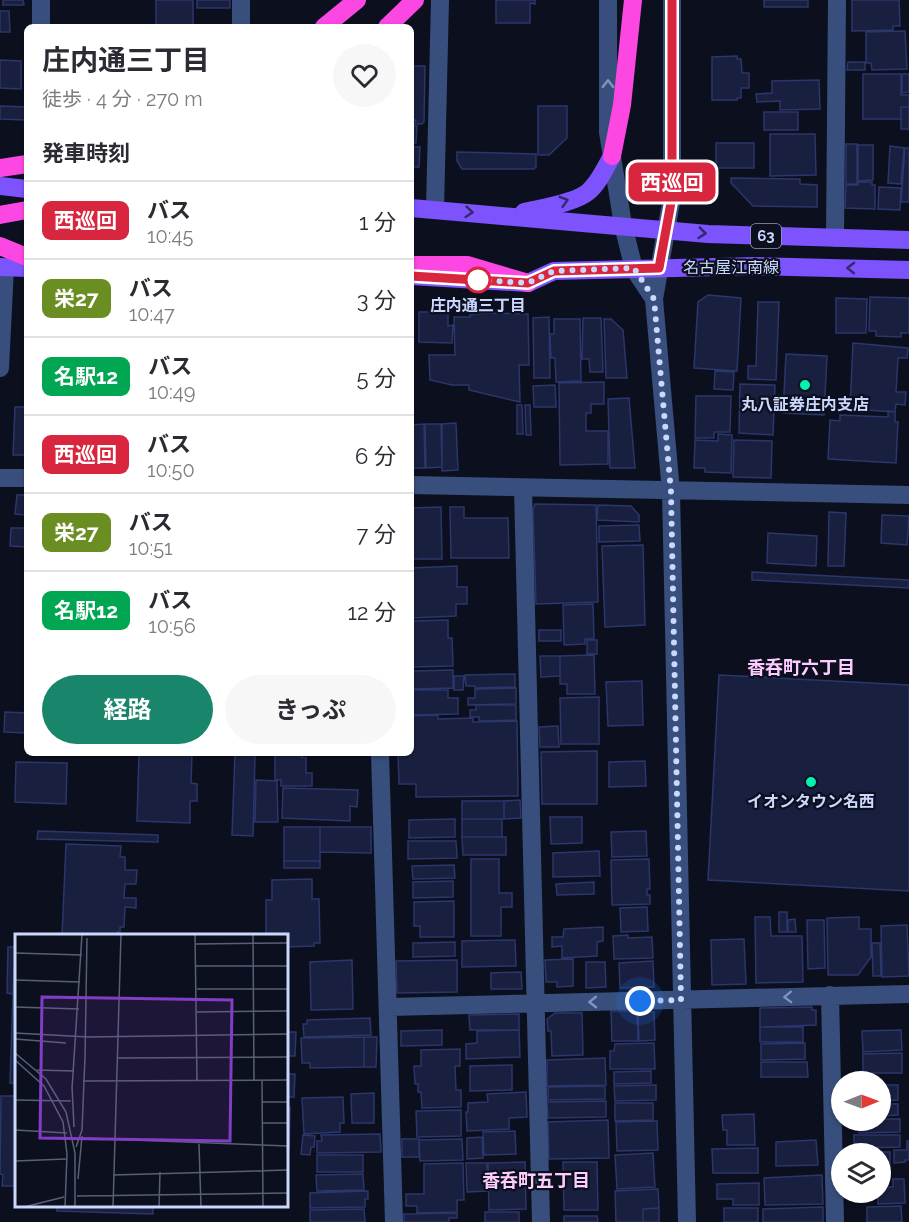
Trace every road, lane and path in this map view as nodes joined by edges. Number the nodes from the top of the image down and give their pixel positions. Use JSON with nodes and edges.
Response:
{"nodes":[{"id":1,"x":41,"y":0,"type":"edge"},
{"id":2,"x":241,"y":0,"type":"edge"},
{"id":3,"x":357,"y":0,"type":"edge"},
{"id":4,"x":415,"y":0,"type":"edge"},
{"id":5,"x":440,"y":0,"type":"edge"},
{"id":6,"x":608,"y":0,"type":"edge"},
{"id":7,"x":672,"y":0,"type":"edge"},
{"id":8,"x":837,"y":0,"type":"edge"},
{"id":9,"x":633,"y":7,"type":"edge"},
{"id":10,"x":40,"y":24,"type":"edge"},
{"id":11,"x":241,"y":24,"type":"edge"},
{"id":12,"x":328,"y":24,"type":"edge"},
{"id":13,"x":390,"y":24,"type":"edge"},
{"id":14,"x":612,"y":156,"type":"junction"},
{"id":15,"x":24,"y":164,"type":"edge"},
{"id":16,"x":0,"y":168,"type":"edge"},
{"id":17,"x":0,"y":186,"type":"edge"},
{"id":18,"x":24,"y":189,"type":"edge"},
{"id":19,"x":414,"y":207,"type":"edge"},
{"id":20,"x":435,"y":209,"type":"junction"},
{"id":21,"x":24,"y":211,"type":"edge"},
{"id":22,"x":0,"y":216,"type":"edge"},
{"id":23,"x":507,"y":216,"type":"junction"},
{"id":24,"x":24,"y":218,"type":"edge"},
{"id":25,"x":623,"y":225,"type":"junction"},
{"id":26,"x":666,"y":229,"type":"junction"},
{"id":27,"x":835,"y":238,"type":"junction"},
{"id":28,"x":909,"y":240,"type":"edge"},
{"id":29,"x":0,"y":246,"type":"edge"},
{"id":30,"x":24,"y":256,"type":"edge"},
{"id":31,"x":414,"y":265,"type":"edge"},
{"id":32,"x":2,"y":267,"type":"edge"},
{"id":33,"x":24,"y":268,"type":"edge"},
{"id":34,"x":634,"y":268,"type":"junction"},
{"id":35,"x":659,"y":268,"type":"junction"},
{"id":36,"x":909,"y":270,"type":"edge"},
{"id":37,"x":414,"y":276,"type":"edge"},
{"id":38,"x":528,"y":283,"type":"junction"},
{"id":39,"x":654,"y":299,"type":"junction"},
{"id":40,"x":0,"y":368,"type":"edge"},
{"id":41,"x":0,"y":478,"type":"edge"},
{"id":42,"x":24,"y":478,"type":"edge"},
{"id":43,"x":414,"y":485,"type":"edge"},
{"id":44,"x":523,"y":488,"type":"junction"},
{"id":45,"x":671,"y":492,"type":"junction"},
{"id":46,"x":909,"y":495,"type":"edge"},
{"id":47,"x":380,"y":756,"type":"edge"},
{"id":48,"x":909,"y":994,"type":"edge"},
{"id":49,"x":830,"y":995,"type":"junction"},
{"id":50,"x":681,"y":1000,"type":"junction"},
{"id":51,"x":536,"y":1003,"type":"junction"},
{"id":52,"x":389,"y":1007,"type":"junction"},
{"id":53,"x":394,"y":1222,"type":"edge"},
{"id":54,"x":541,"y":1222,"type":"edge"},
{"id":55,"x":687,"y":1222,"type":"edge"},
{"id":56,"x":835,"y":1222,"type":"edge"}],
"edges":[{"from":1,"to":10,"type":"street"},
{"from":2,"to":11,"type":"street"},
{"from":3,"to":12,"type":"highway"},
{"from":4,"to":13,"type":"highway"},
{"from":5,"to":20,"type":"street"},
{"from":14,"to":6,"type":"street","one_way":true},
{"from":7,"to":26,"type":"street"},
{"from":8,"to":27,"type":"street"},
{"from":9,"to":14,"type":"highway"},
{"from":23,"to":14,"type":"main road","one_way":true},
{"from":14,"to":25,"type":"street"},
{"from":15,"to":16,"type":"highway"},
{"from":17,"to":18,"type":"main road"},
{"from":19,"to":20,"type":"main road","name":"名古屋江南線","number":"63"},
{"from":20,"to":23,"type":"main road","name":"名古屋江南線","number":"63","one_way":true},
{"from":21,"to":22,"type":"highway"},
{"from":22,"to":24,"type":"highway"},
{"from":23,"to":25,"type":"main road","name":"名古屋江南線","number":"63"},
{"from":25,"to":26,"type":"main road","name":"名古屋江南線","number":"63"},
{"from":25,"to":34,"type":"street"},
{"from":26,"to":27,"type":"main road","name":"名古屋江南線","number":"63","one_way":true},
{"from":26,"to":35,"type":"street"},
{"from":27,"to":28,"type":"main road","name":"名古屋江南線","number":"63"},
{"from":29,"to":30,"type":"highway"},
{"from":31,"to":38,"type":"highway"},
{"from":32,"to":33,"type":"main road"},
{"from":32,"to":40,"type":"street"},
{"from":34,"to":35,"type":"main road","name":"名古屋江南線","number":"63"},
{"from":34,"to":38,"type":"main road","name":"名古屋江南線","number":"63"},
{"from":34,"to":39,"type":"street"},
{"from":36,"to":35,"type":"main road","name":"名古屋江南線","number":"63","one_way":true},
{"from":35,"to":39,"type":"street"},
{"from":37,"to":38,"type":"main road","name":"名古屋江南線","number":"63"},
{"from":39,"to":45,"type":"street"},
{"from":41,"to":42,"type":"street"},
{"from":43,"to":44,"type":"street"},
{"from":44,"to":45,"type":"street"},
{"from":44,"to":51,"type":"street"},
{"from":45,"to":46,"type":"street"},
{"from":45,"to":50,"type":"street"},
{"from":47,"to":52,"type":"street"},
{"from":48,"to":49,"type":"street"},
{"from":49,"to":50,"type":"street","one_way":true},
{"from":49,"to":56,"type":"street"},
{"from":50,"to":51,"type":"street","one_way":true},
{"from":50,"to":55,"type":"street"},
{"from":51,"to":52,"type":"street"},
{"from":51,"to":54,"type":"street"},
{"from":52,"to":53,"type":"street"}]}
